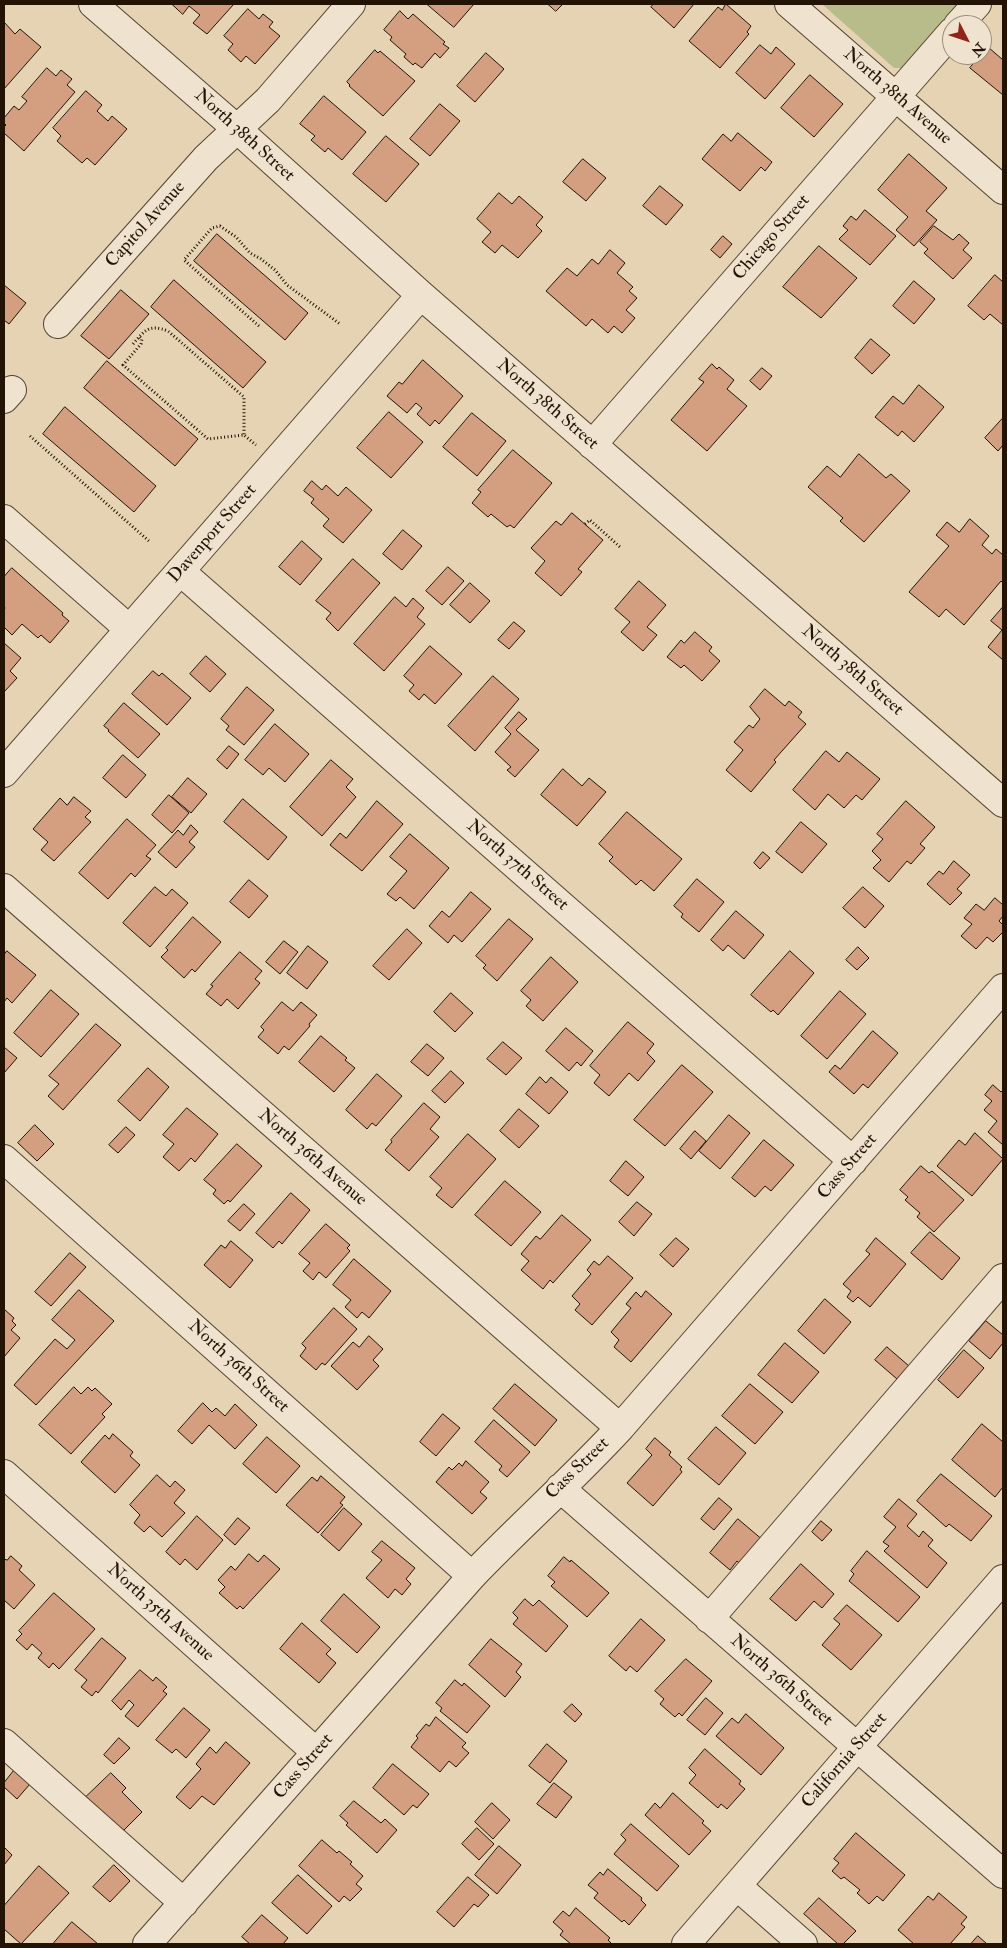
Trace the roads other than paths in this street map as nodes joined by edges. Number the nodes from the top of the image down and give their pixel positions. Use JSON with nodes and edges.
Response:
{"nodes":[{"id":1,"x":93,"y":4,"type":"edge"},
{"id":2,"x":351,"y":4,"type":"edge"},
{"id":3,"x":789,"y":4,"type":"edge"},
{"id":4,"x":977,"y":4,"type":"edge"},
{"id":5,"x":967,"y":15,"type":"edge"},
{"id":6,"x":942,"y":43,"type":"edge"},
{"id":7,"x":896,"y":96,"type":"junction"},
{"id":8,"x":237,"y":129,"type":"junction"},
{"id":9,"x":1003,"y":190,"type":"edge"},
{"id":10,"x":421,"y":295,"type":"junction"},
{"id":11,"x":58,"y":324,"type":"dead end"},
{"id":12,"x":592,"y":445,"type":"junction"},
{"id":13,"x":4,"y":519,"type":"edge"},
{"id":14,"x":180,"y":571,"type":"junction"},
{"id":15,"x":129,"y":629,"type":"junction"},
{"id":16,"x":4,"y":773,"type":"edge"},
{"id":17,"x":1003,"y":803,"type":"edge"},
{"id":18,"x":4,"y":888,"type":"edge"},
{"id":19,"x":1003,"y":988,"type":"edge"},
{"id":20,"x":4,"y":1159,"type":"edge"},
{"id":21,"x":853,"y":1162,"type":"junction"},
{"id":22,"x":1003,"y":1278,"type":"edge"},
{"id":23,"x":620,"y":1428,"type":"junction"},
{"id":24,"x":4,"y":1474,"type":"edge"},
{"id":25,"x":560,"y":1488,"type":"junction"},
{"id":26,"x":472,"y":1576,"type":"junction"},
{"id":27,"x":1003,"y":1578,"type":"edge"},
{"id":28,"x":709,"y":1619,"type":"junction"},
{"id":29,"x":4,"y":1743,"type":"edge"},
{"id":30,"x":857,"y":1747,"type":"junction"},
{"id":31,"x":316,"y":1752,"type":"junction"},
{"id":32,"x":1003,"y":1874,"type":"edge"},
{"id":33,"x":736,"y":1886,"type":"junction"},
{"id":34,"x":184,"y":1903,"type":"junction"},
{"id":35,"x":147,"y":1944,"type":"edge"},
{"id":36,"x":686,"y":1944,"type":"edge"},
{"id":37,"x":803,"y":1944,"type":"edge"}],
"edges":[{"from":1,"to":8,"type":"street","name":"North 38th Street"},
{"from":2,"to":8,"type":"street"},
{"from":3,"to":7,"type":"street","name":"North 38th Avenue"},
{"from":4,"to":5,"type":"street"},
{"from":6,"to":7,"type":"street","name":"Chicago Street"},
{"from":7,"to":9,"type":"street","name":"North 38th Avenue"},
{"from":7,"to":12,"type":"street","name":"Chicago Street"},
{"from":8,"to":10,"type":"street","name":"North 38th Street"},
{"from":8,"to":11,"type":"street","name":"Capitol Avenue"},
{"from":10,"to":12,"type":"street","name":"North 38th Street"},
{"from":10,"to":14,"type":"street","name":"Davenport Street"},
{"from":12,"to":17,"type":"street","name":"North 38th Street"},
{"from":13,"to":15,"type":"street"},
{"from":14,"to":15,"type":"street","name":"Davenport Street"},
{"from":14,"to":21,"type":"street","name":"North 37th Street"},
{"from":15,"to":16,"type":"street","name":"Davenport Street"},
{"from":18,"to":23,"type":"street","name":"North 36th Avenue"},
{"from":19,"to":21,"type":"street","name":"Cass Street"},
{"from":20,"to":26,"type":"street","name":"North 36th Street"},
{"from":21,"to":23,"type":"street","name":"Cass Street"},
{"from":22,"to":28,"type":"street"},
{"from":23,"to":25,"type":"street","name":"Cass Street"},
{"from":24,"to":31,"type":"street","name":"North 35th Avenue"},
{"from":25,"to":26,"type":"street","name":"Cass Street"},
{"from":25,"to":28,"type":"street","name":"North 36th Street"},
{"from":26,"to":31,"type":"street","name":"Cass Street"},
{"from":27,"to":30,"type":"street","name":"California Street"},
{"from":28,"to":30,"type":"street","name":"North 36th Street"},
{"from":29,"to":34,"type":"street"},
{"from":30,"to":32,"type":"street","name":"North 36th Street"},
{"from":30,"to":33,"type":"street","name":"California Street"},
{"from":31,"to":34,"type":"street","name":"Cass Street"},
{"from":33,"to":36,"type":"street","name":"California Street"},
{"from":33,"to":37,"type":"street"},
{"from":34,"to":35,"type":"street","name":"Cass Street"}]}
